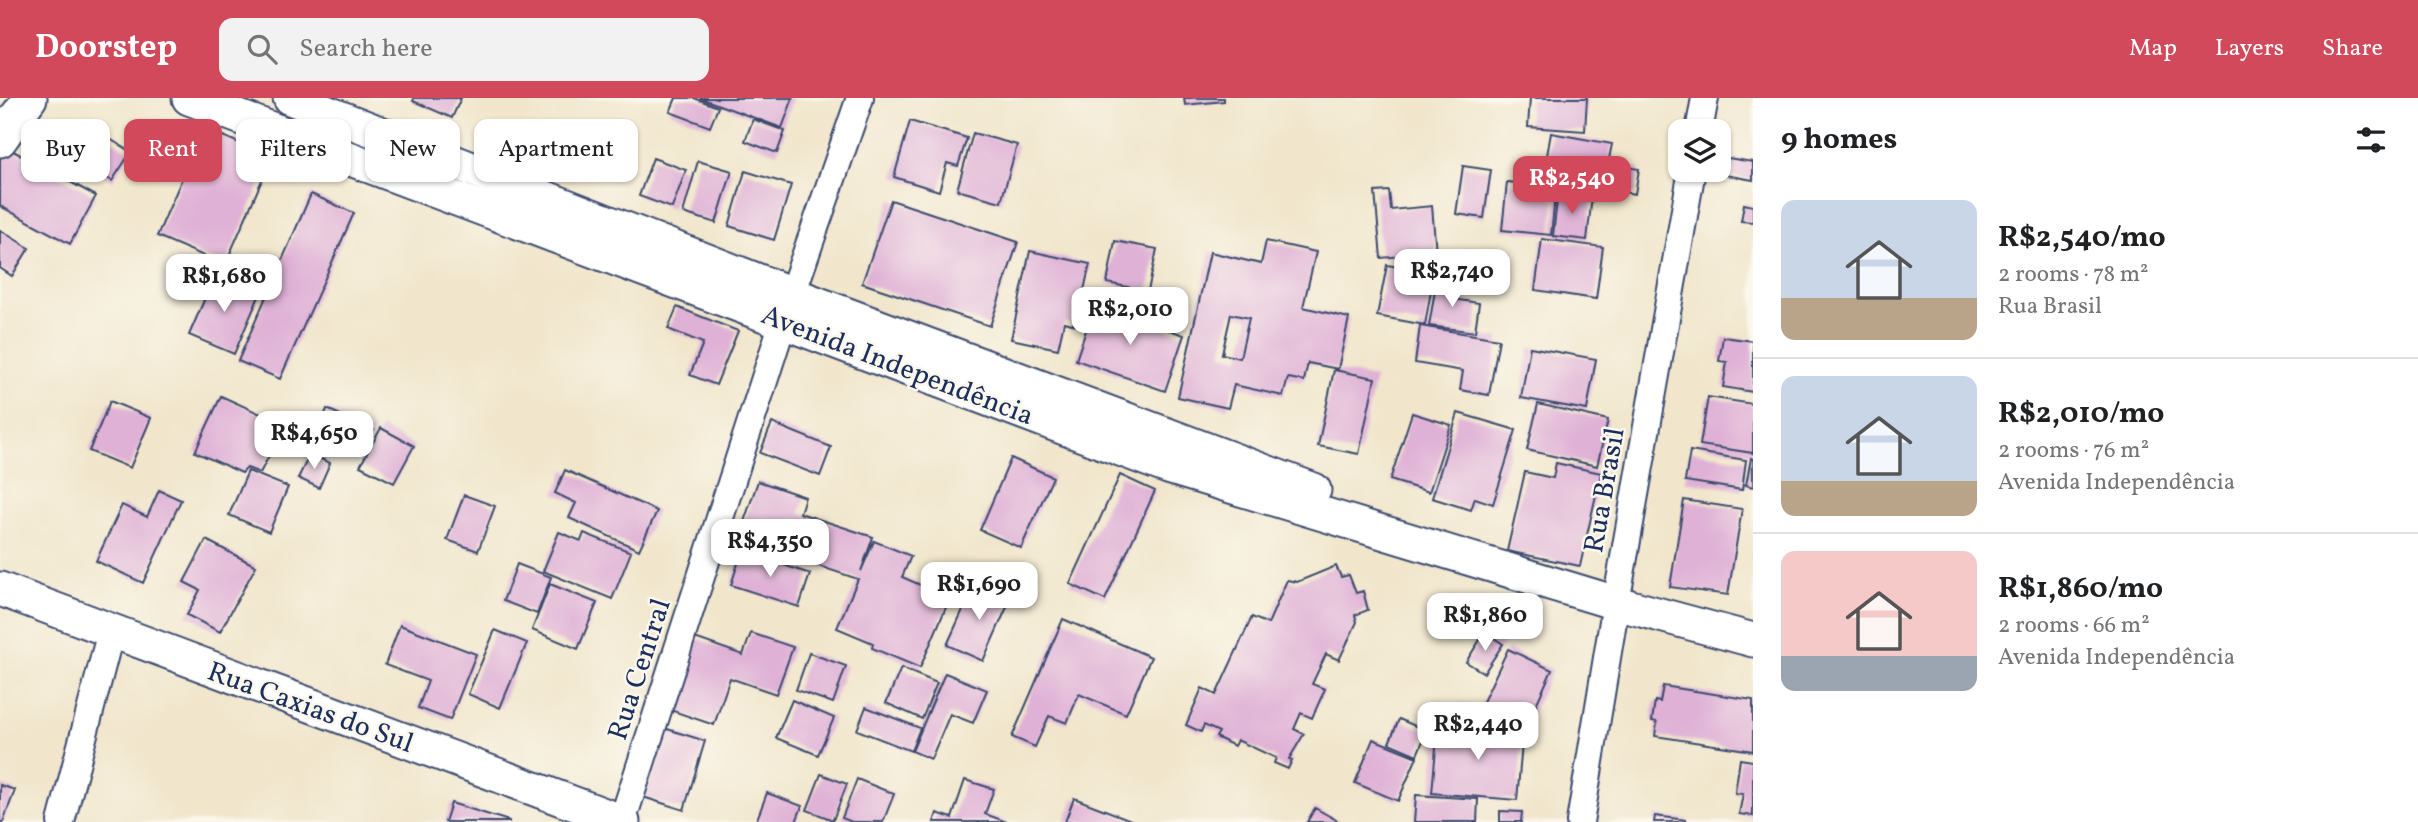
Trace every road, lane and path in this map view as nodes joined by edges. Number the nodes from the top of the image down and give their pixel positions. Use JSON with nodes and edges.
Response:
{"nodes":[{"id":1,"x":30,"y":98,"type":"edge"},
{"id":2,"x":189,"y":98,"type":"edge"},
{"id":3,"x":290,"y":98,"type":"edge"},
{"id":4,"x":860,"y":98,"type":"edge"},
{"id":5,"x":1705,"y":98,"type":"edge"},
{"id":6,"x":1701,"y":119,"type":"edge"},
{"id":7,"x":0,"y":140,"type":"edge"},
{"id":8,"x":474,"y":170,"type":"edge"},
{"id":9,"x":478,"y":182,"type":"edge"},
{"id":10,"x":503,"y":182,"type":"edge"},
{"id":11,"x":1690,"y":182,"type":"edge"},
{"id":12,"x":467,"y":202,"type":"junction"},
{"id":13,"x":788,"y":308,"type":"junction"},
{"id":14,"x":0,"y":589,"type":"edge"},
{"id":15,"x":1616,"y":603,"type":"junction"},
{"id":16,"x":1753,"y":625,"type":"edge"},
{"id":17,"x":111,"y":631,"type":"junction"},
{"id":18,"x":1753,"y":640,"type":"edge"},
{"id":19,"x":61,"y":822,"type":"edge"},
{"id":20,"x":622,"y":822,"type":"edge"},
{"id":21,"x":1580,"y":822,"type":"edge"}],
"edges":[{"from":1,"to":7,"type":"street"},
{"from":2,"to":12,"type":"street","name":"Avenida Independência"},
{"from":3,"to":8,"type":"street","name":"Avenida Independência"},
{"from":4,"to":13,"type":"street","name":"Rua Central"},
{"from":5,"to":6,"type":"street"},
{"from":9,"to":12,"type":"street"},
{"from":10,"to":13,"type":"street","name":"Avenida Independência"},
{"from":11,"to":15,"type":"street","name":"Rua Brasil"},
{"from":12,"to":13,"type":"street","name":"Avenida Independência"},
{"from":13,"to":15,"type":"street","name":"Avenida Independência"},
{"from":13,"to":20,"type":"street","name":"Rua Central"},
{"from":14,"to":17,"type":"street","name":"Rua Caxias do Sul"},
{"from":15,"to":16,"type":"street","name":"Avenida Independência"},
{"from":15,"to":18,"type":"street","name":"Avenida Independência"},
{"from":15,"to":21,"type":"street","name":"Rua Brasil"},
{"from":17,"to":19,"type":"street"},
{"from":17,"to":20,"type":"street","name":"Rua Caxias do Sul"}]}
